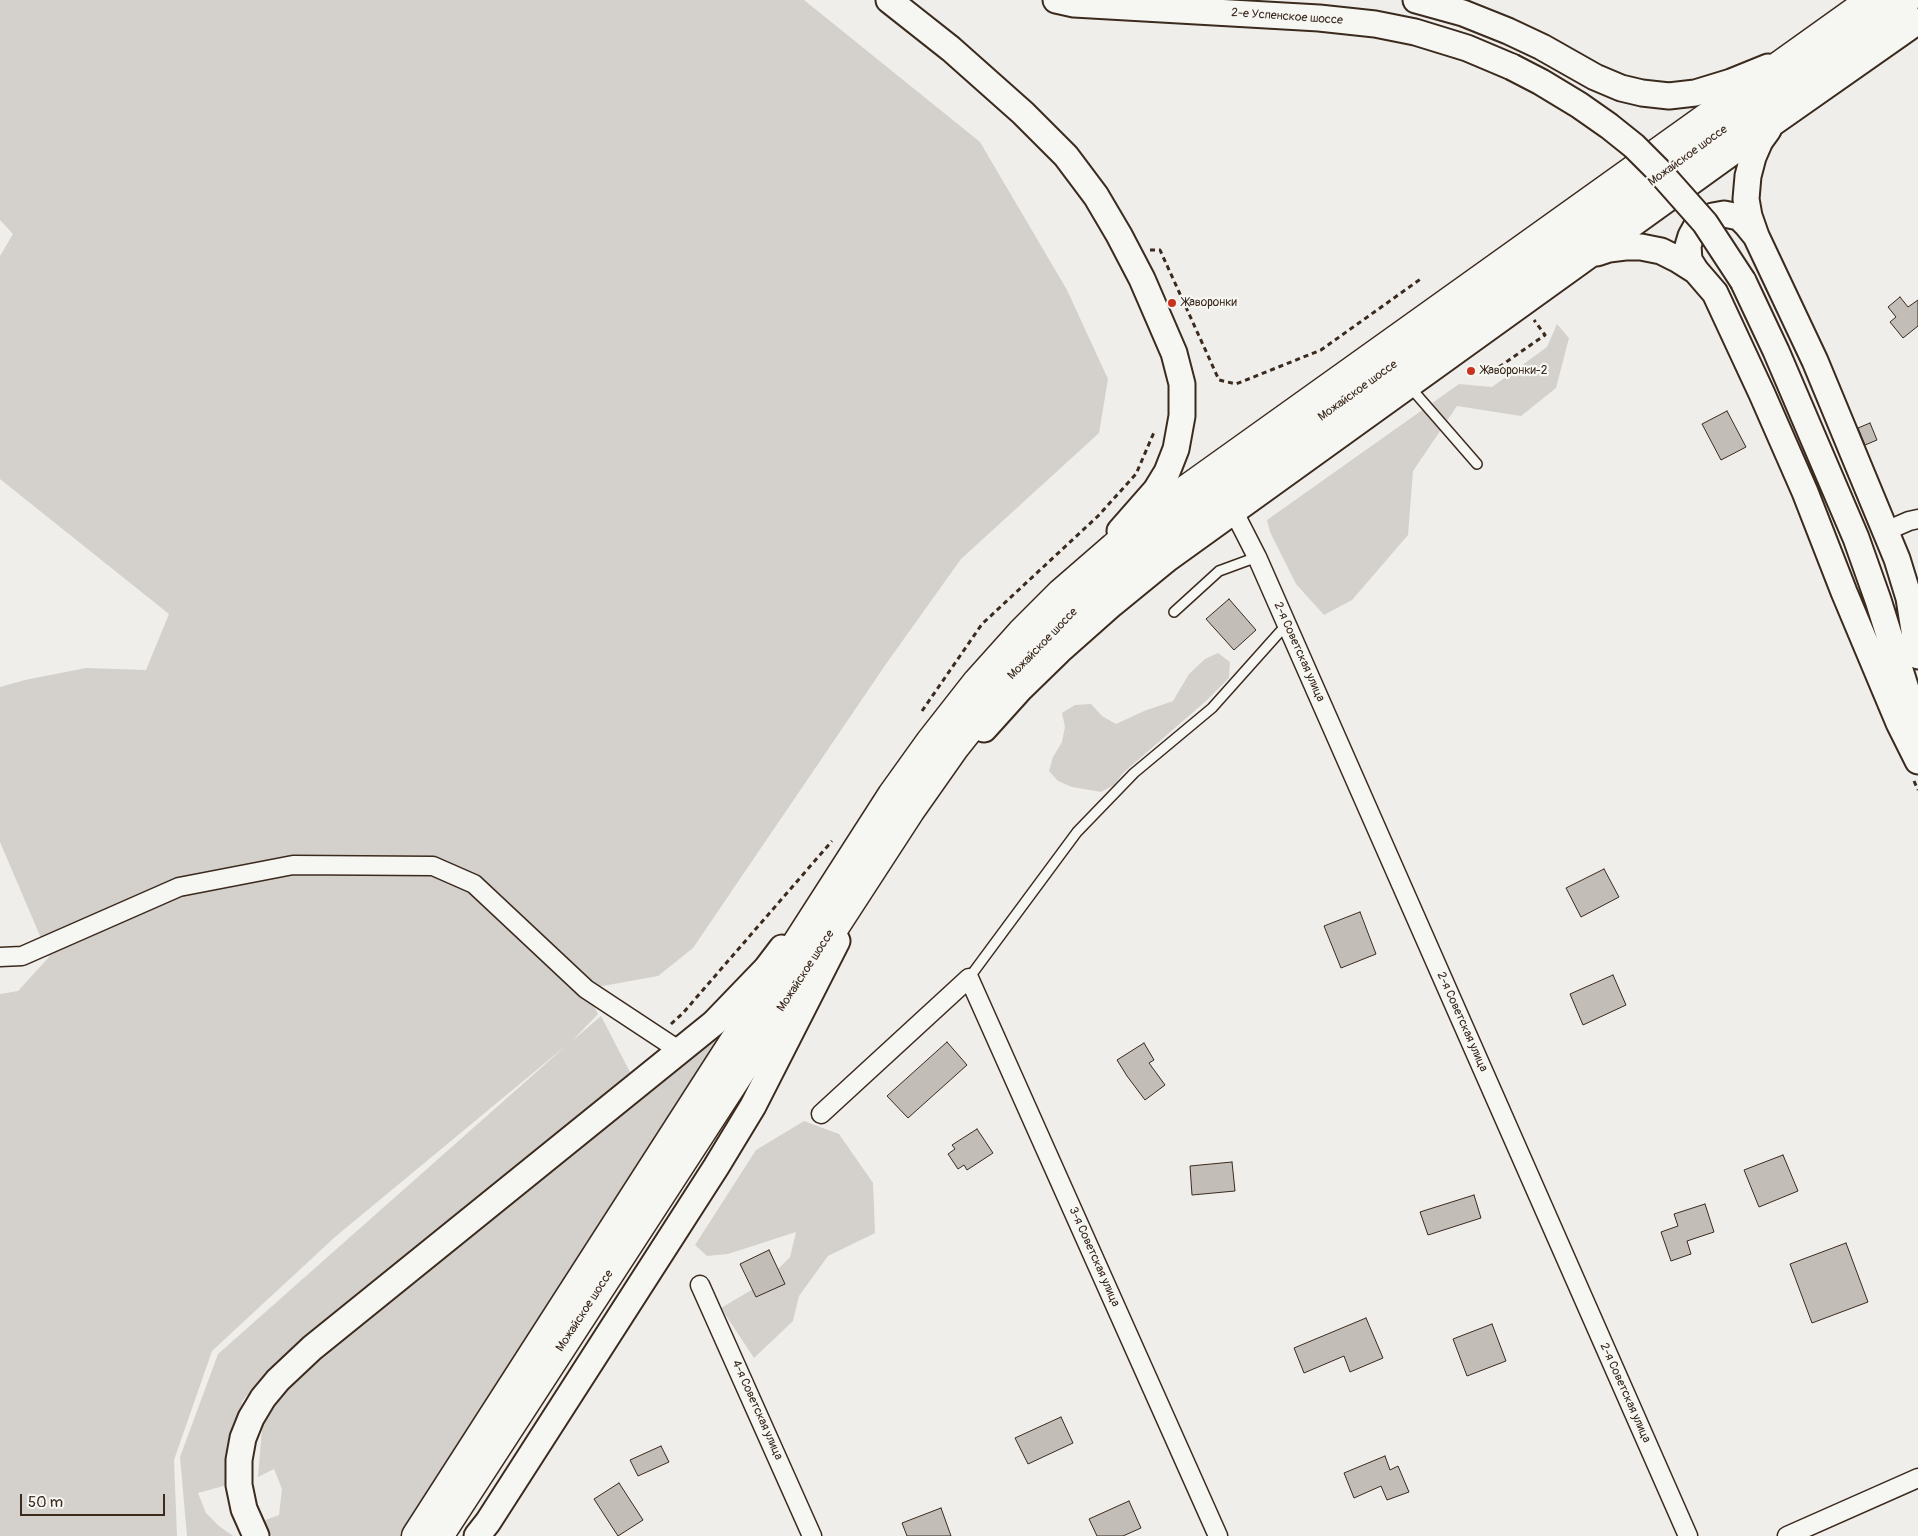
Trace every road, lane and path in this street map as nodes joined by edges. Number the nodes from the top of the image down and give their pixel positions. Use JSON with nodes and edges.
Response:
{"nodes":[{"id":1,"x":889,"y":0,"type":"edge"},
{"id":2,"x":1056,"y":0,"type":"edge"},
{"id":3,"x":1416,"y":0,"type":"edge"},
{"id":4,"x":1871,"y":0,"type":"edge"},
{"id":5,"x":1906,"y":0,"type":"edge"},
{"id":6,"x":1918,"y":21,"type":"edge"},
{"id":7,"x":1799,"y":51,"type":"junction"},
{"id":8,"x":1774,"y":122,"type":"junction"},
{"id":9,"x":1756,"y":236,"type":"junction"},
{"id":10,"x":1144,"y":250,"type":"dead end"},
{"id":11,"x":1585,"y":258,"type":"junction"},
{"id":12,"x":1696,"y":271,"type":"junction"},
{"id":13,"x":1422,"y":278,"type":"dead end"},
{"id":14,"x":1534,"y":319,"type":"dead end"},
{"id":15,"x":1499,"y":367,"type":"dead end"},
{"id":16,"x":1408,"y":385,"type":"junction"},
{"id":17,"x":1156,"y":424,"type":"dead end"},
{"id":18,"x":1477,"y":464,"type":"dead end"},
{"id":19,"x":1233,"y":510,"type":"junction"},
{"id":20,"x":1918,"y":519,"type":"edge"},
{"id":21,"x":1886,"y":531,"type":"junction"},
{"id":22,"x":1258,"y":557,"type":"junction"},
{"id":23,"x":1061,"y":593,"type":"junction"},
{"id":24,"x":1174,"y":612,"type":"dead end"},
{"id":25,"x":1287,"y":624,"type":"junction"},
{"id":26,"x":1918,"y":656,"type":"edge"},
{"id":27,"x":921,"y":713,"type":"dead end"},
{"id":28,"x":1918,"y":727,"type":"edge"},
{"id":29,"x":1918,"y":761,"type":"edge"},
{"id":30,"x":910,"y":811,"type":"junction"},
{"id":31,"x":855,"y":852,"type":"junction"},
{"id":32,"x":0,"y":957,"type":"edge"},
{"id":33,"x":969,"y":978,"type":"junction"},
{"id":34,"x":656,"y":1035,"type":"junction"},
{"id":35,"x":680,"y":1052,"type":"junction"},
{"id":36,"x":820,"y":1114,"type":"dead end"},
{"id":37,"x":700,"y":1285,"type":"dead end"},
{"id":38,"x":1918,"y":1478,"type":"edge"},
{"id":39,"x":256,"y":1536,"type":"edge"},
{"id":40,"x":416,"y":1536,"type":"edge"},
{"id":41,"x":439,"y":1536,"type":"edge"},
{"id":42,"x":477,"y":1536,"type":"edge"},
{"id":43,"x":812,"y":1536,"type":"edge"},
{"id":44,"x":1218,"y":1536,"type":"edge"},
{"id":45,"x":1688,"y":1536,"type":"edge"},
{"id":46,"x":1787,"y":1536,"type":"edge"}],
"edges":[{"from":1,"to":23,"type":"main road"},
{"from":2,"to":28,"type":"main road","name":"2-е Успенское шоссе","bridge":true},
{"from":3,"to":7,"type":"main road"},
{"from":4,"to":7,"type":"main road","name":"Можайское шоссе"},
{"from":5,"to":30,"type":"main road","name":"Можайское шоссе"},
{"from":6,"to":8,"type":"main road"},
{"from":7,"to":23,"type":"main road","name":"Можайское шоссе"},
{"from":8,"to":9,"type":"main road"},
{"from":8,"to":11,"type":"main road"},
{"from":9,"to":12,"type":"main road"},
{"from":9,"to":21,"type":"main road"},
{"from":10,"to":13,"type":"path"},
{"from":11,"to":12,"type":"main road"},
{"from":11,"to":16,"type":"main road"},
{"from":12,"to":29,"type":"main road"},
{"from":14,"to":15,"type":"path"},
{"from":16,"to":18,"type":"lane"},
{"from":16,"to":19,"type":"main road"},
{"from":17,"to":27,"type":"path"},
{"from":19,"to":22,"type":"street","name":"2-я Советская улица"},
{"from":19,"to":30,"type":"main road"},
{"from":20,"to":21,"type":"street"},
{"from":21,"to":26,"type":"main road"},
{"from":22,"to":24,"type":"lane"},
{"from":22,"to":25,"type":"street","name":"2-я Советская улица"},
{"from":23,"to":31,"type":"main road","name":"Можайское шоссе"},
{"from":25,"to":33,"type":"lane"},
{"from":25,"to":45,"type":"street","name":"2-я Советская улица"},
{"from":30,"to":31,"type":"main road","name":"Можайское шоссе"},
{"from":31,"to":34,"type":"path"},
{"from":31,"to":35,"type":"main road"},
{"from":31,"to":40,"type":"main road","name":"Можайское шоссе"},
{"from":31,"to":41,"type":"main road","name":"Можайское шоссе"},
{"from":31,"to":42,"type":"main road"},
{"from":32,"to":34,"type":"street"},
{"from":33,"to":36,"type":"street"},
{"from":33,"to":44,"type":"street","name":"3-я Советская улица"},
{"from":34,"to":35,"type":"street"},
{"from":35,"to":39,"type":"main road"},
{"from":37,"to":43,"type":"street","name":"4-я Советская улица"},
{"from":38,"to":46,"type":"street"}]}
